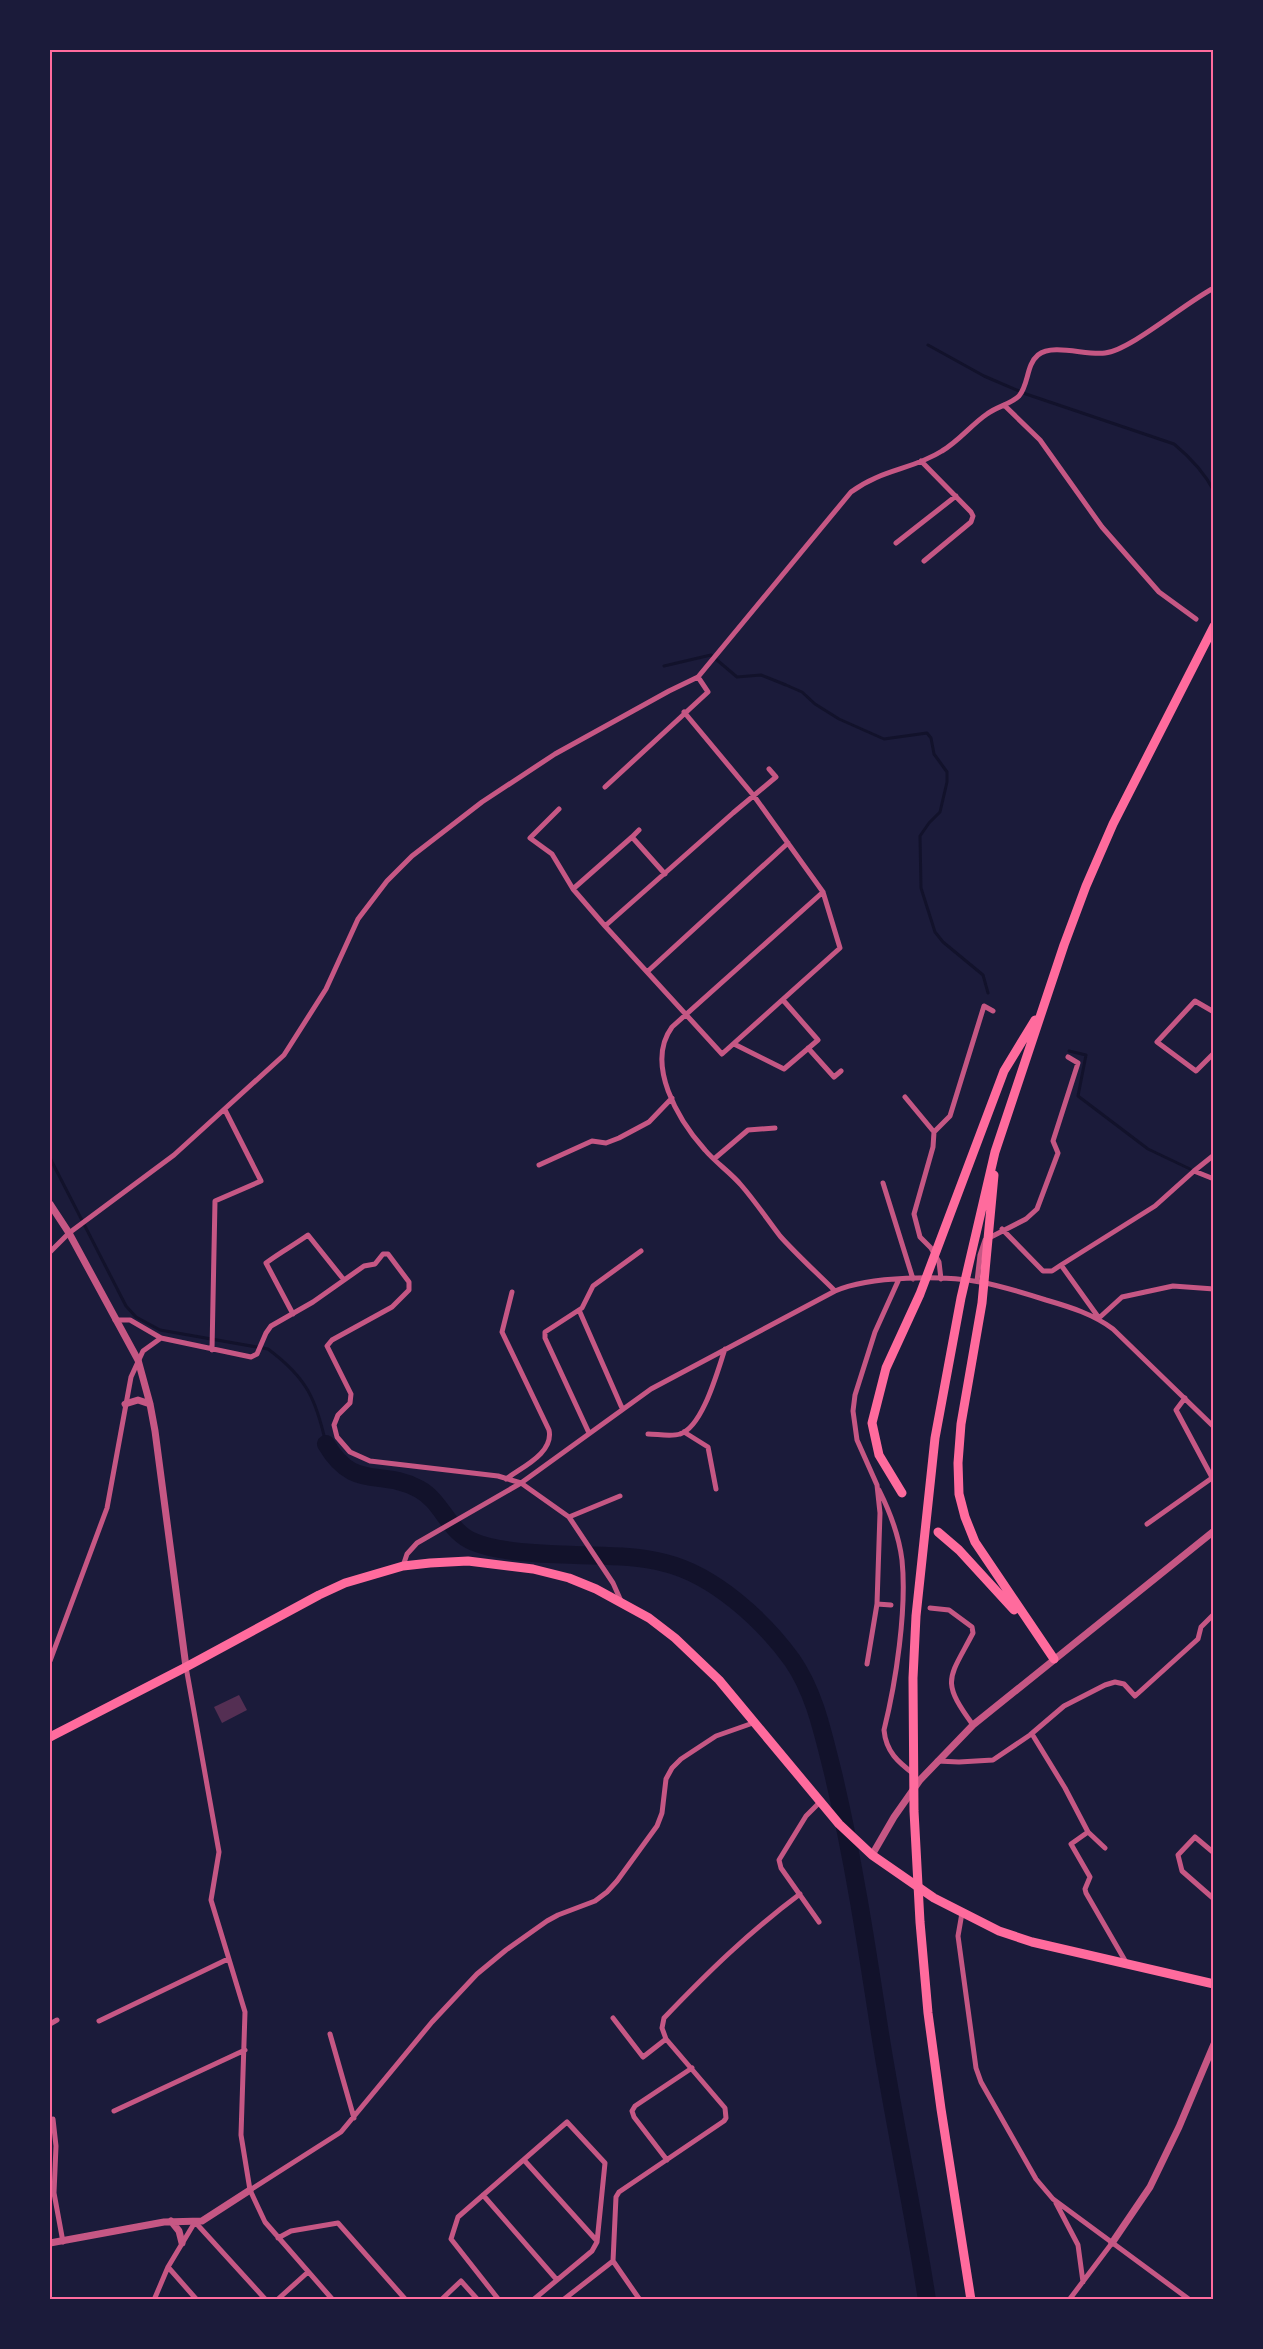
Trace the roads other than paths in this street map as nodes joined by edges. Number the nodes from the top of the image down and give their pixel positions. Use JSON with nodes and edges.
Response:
{"nodes":[{"id":1,"x":1214,"y":288,"type":"edge"},
{"id":2,"x":1004,"y":405,"type":"junction"},
{"id":3,"x":921,"y":461,"type":"junction"},
{"id":4,"x":956,"y":496,"type":"junction"},
{"id":5,"x":896,"y":543,"type":"dead end"},
{"id":6,"x":924,"y":561,"type":"dead end"},
{"id":7,"x":1196,"y":620,"type":"dead end"},
{"id":8,"x":1214,"y":626,"type":"edge"},
{"id":9,"x":698,"y":677,"type":"junction"},
{"id":10,"x":684,"y":712,"type":"junction"},
{"id":11,"x":769,"y":769,"type":"dead end"},
{"id":12,"x":605,"y":787,"type":"dead end"},
{"id":13,"x":754,"y":796,"type":"junction"},
{"id":14,"x":559,"y":809,"type":"dead end"},
{"id":15,"x":639,"y":830,"type":"dead end"},
{"id":16,"x":632,"y":837,"type":"junction"},
{"id":17,"x":788,"y":843,"type":"junction"},
{"id":18,"x":664,"y":874,"type":"junction"},
{"id":19,"x":573,"y":889,"type":"junction"},
{"id":20,"x":823,"y":892,"type":"junction"},
{"id":21,"x":605,"y":926,"type":"junction"},
{"id":22,"x":647,"y":972,"type":"junction"},
{"id":23,"x":783,"y":1000,"type":"junction"},
{"id":24,"x":1044,"y":1006,"type":"junction"},
{"id":25,"x":993,"y":1011,"type":"dead end"},
{"id":26,"x":1214,"y":1012,"type":"edge"},
{"id":27,"x":686,"y":1013,"type":"junction"},
{"id":28,"x":734,"y":1044,"type":"junction"},
{"id":29,"x":808,"y":1048,"type":"junction"},
{"id":30,"x":1214,"y":1053,"type":"edge"},
{"id":31,"x":1068,"y":1057,"type":"dead end"},
{"id":32,"x":841,"y":1071,"type":"dead end"},
{"id":33,"x":905,"y":1097,"type":"dead end"},
{"id":34,"x":672,"y":1098,"type":"junction"},
{"id":35,"x":225,"y":1110,"type":"junction"},
{"id":36,"x":775,"y":1128,"type":"dead end"},
{"id":37,"x":934,"y":1132,"type":"junction"},
{"id":38,"x":995,"y":1152,"type":"junction"},
{"id":39,"x":1214,"y":1155,"type":"edge"},
{"id":40,"x":714,"y":1159,"type":"junction"},
{"id":41,"x":539,"y":1165,"type":"dead end"},
{"id":42,"x":1194,"y":1171,"type":"junction"},
{"id":43,"x":1214,"y":1179,"type":"edge"},
{"id":44,"x":884,"y":1183,"type":"dead end"},
{"id":45,"x":50,"y":1204,"type":"edge"},
{"id":46,"x":1002,"y":1230,"type":"junction"},
{"id":47,"x":69,"y":1233,"type":"junction"},
{"id":48,"x":641,"y":1251,"type":"dead end"},
{"id":49,"x":50,"y":1252,"type":"edge"},
{"id":50,"x":1060,"y":1265,"type":"junction"},
{"id":51,"x":899,"y":1279,"type":"junction"},
{"id":52,"x":913,"y":1279,"type":"junction"},
{"id":53,"x":941,"y":1279,"type":"junction"},
{"id":54,"x":344,"y":1280,"type":"junction"},
{"id":55,"x":977,"y":1281,"type":"junction"},
{"id":56,"x":1214,"y":1289,"type":"edge"},
{"id":57,"x":835,"y":1291,"type":"junction"},
{"id":58,"x":512,"y":1292,"type":"dead end"},
{"id":59,"x":579,"y":1310,"type":"junction"},
{"id":60,"x":293,"y":1314,"type":"junction"},
{"id":61,"x":1099,"y":1318,"type":"junction"},
{"id":62,"x":114,"y":1320,"type":"junction"},
{"id":63,"x":161,"y":1338,"type":"junction"},
{"id":64,"x":212,"y":1347,"type":"junction"},
{"id":65,"x":725,"y":1348,"type":"junction"},
{"id":66,"x":138,"y":1360,"type":"junction"},
{"id":67,"x":1185,"y":1398,"type":"junction"},
{"id":68,"x":125,"y":1404,"type":"junction"},
{"id":69,"x":150,"y":1404,"type":"junction"},
{"id":70,"x":622,"y":1408,"type":"junction"},
{"id":71,"x":1214,"y":1427,"type":"edge"},
{"id":72,"x":589,"y":1432,"type":"junction"},
{"id":73,"x":684,"y":1432,"type":"junction"},
{"id":74,"x":648,"y":1434,"type":"dead end"},
{"id":75,"x":506,"y":1479,"type":"junction"},
{"id":76,"x":1213,"y":1479,"type":"edge"},
{"id":77,"x":521,"y":1483,"type":"junction"},
{"id":78,"x":877,"y":1485,"type":"junction"},
{"id":79,"x":716,"y":1489,"type":"dead end"},
{"id":80,"x":902,"y":1493,"type":"dead end"},
{"id":81,"x":620,"y":1496,"type":"dead end"},
{"id":82,"x":569,"y":1517,"type":"junction"},
{"id":83,"x":1147,"y":1524,"type":"dead end"},
{"id":84,"x":938,"y":1532,"type":"dead end"},
{"id":85,"x":1214,"y":1532,"type":"edge"},
{"id":86,"x":403,"y":1566,"type":"junction"},
{"id":87,"x":621,"y":1601,"type":"junction"},
{"id":88,"x":877,"y":1604,"type":"junction"},
{"id":89,"x":891,"y":1605,"type":"dead end"},
{"id":90,"x":930,"y":1608,"type":"dead end"},
{"id":91,"x":1214,"y":1614,"type":"edge"},
{"id":92,"x":1041,"y":1641,"type":"junction"},
{"id":93,"x":1054,"y":1659,"type":"junction"},
{"id":94,"x":50,"y":1661,"type":"edge"},
{"id":95,"x":867,"y":1664,"type":"dead end"},
{"id":96,"x":186,"y":1667,"type":"junction"},
{"id":97,"x":753,"y":1723,"type":"junction"},
{"id":98,"x":973,"y":1725,"type":"junction"},
{"id":99,"x":1032,"y":1734,"type":"junction"},
{"id":100,"x":50,"y":1737,"type":"edge"},
{"id":101,"x":937,"y":1761,"type":"junction"},
{"id":102,"x":920,"y":1780,"type":"junction"},
{"id":103,"x":819,"y":1803,"type":"junction"},
{"id":104,"x":1088,"y":1832,"type":"junction"},
{"id":105,"x":1105,"y":1848,"type":"dead end"},
{"id":106,"x":1214,"y":1853,"type":"edge"},
{"id":107,"x":872,"y":1855,"type":"junction"},
{"id":108,"x":800,"y":1894,"type":"junction"},
{"id":109,"x":1214,"y":1899,"type":"edge"},
{"id":110,"x":962,"y":1913,"type":"junction"},
{"id":111,"x":819,"y":1922,"type":"dead end"},
{"id":112,"x":228,"y":1959,"type":"junction"},
{"id":113,"x":1127,"y":1964,"type":"junction"},
{"id":114,"x":1214,"y":1984,"type":"edge"},
{"id":115,"x":613,"y":2018,"type":"dead end"},
{"id":116,"x":57,"y":2020,"type":"dead end"},
{"id":117,"x":99,"y":2021,"type":"dead end"},
{"id":118,"x":50,"y":2024,"type":"edge"},
{"id":119,"x":330,"y":2034,"type":"dead end"},
{"id":120,"x":666,"y":2038,"type":"junction"},
{"id":121,"x":1214,"y":2044,"type":"edge"},
{"id":122,"x":244,"y":2050,"type":"junction"},
{"id":123,"x":692,"y":2068,"type":"junction"},
{"id":124,"x":114,"y":2111,"type":"dead end"},
{"id":125,"x":354,"y":2118,"type":"junction"},
{"id":126,"x":53,"y":2119,"type":"dead end"},
{"id":127,"x":524,"y":2160,"type":"junction"},
{"id":128,"x":667,"y":2160,"type":"junction"},
{"id":129,"x":250,"y":2190,"type":"junction"},
{"id":130,"x":483,"y":2195,"type":"junction"},
{"id":131,"x":1053,"y":2199,"type":"junction"},
{"id":132,"x":171,"y":2221,"type":"junction"},
{"id":133,"x":195,"y":2222,"type":"junction"},
{"id":134,"x":278,"y":2238,"type":"junction"},
{"id":135,"x":63,"y":2242,"type":"junction"},
{"id":136,"x":597,"y":2242,"type":"junction"},
{"id":137,"x":50,"y":2243,"type":"edge"},
{"id":138,"x":182,"y":2243,"type":"junction"},
{"id":139,"x":1112,"y":2243,"type":"junction"},
{"id":140,"x":613,"y":2261,"type":"junction"},
{"id":141,"x":168,"y":2267,"type":"junction"},
{"id":142,"x":308,"y":2272,"type":"junction"},
{"id":143,"x":557,"y":2280,"type":"junction"},
{"id":144,"x":1083,"y":2282,"type":"junction"},
{"id":145,"x":154,"y":2300,"type":"edge"},
{"id":146,"x":197,"y":2300,"type":"edge"},
{"id":147,"x":266,"y":2300,"type":"edge"},
{"id":148,"x":277,"y":2300,"type":"edge"},
{"id":149,"x":333,"y":2300,"type":"edge"},
{"id":150,"x":406,"y":2300,"type":"edge"},
{"id":151,"x":441,"y":2300,"type":"edge"},
{"id":152,"x":478,"y":2300,"type":"edge"},
{"id":153,"x":499,"y":2300,"type":"edge"},
{"id":154,"x":533,"y":2300,"type":"edge"},
{"id":155,"x":563,"y":2300,"type":"edge"},
{"id":156,"x":639,"y":2300,"type":"edge"},
{"id":157,"x":971,"y":2300,"type":"edge"},
{"id":158,"x":1069,"y":2300,"type":"edge"},
{"id":159,"x":1190,"y":2300,"type":"edge"}],
"edges":[{"from":1,"to":2,"type":"street"},
{"from":2,"to":3,"type":"street"},
{"from":2,"to":7,"type":"street"},
{"from":3,"to":4,"type":"street"},
{"from":3,"to":9,"type":"street"},
{"from":4,"to":5,"type":"street"},
{"from":4,"to":6,"type":"street"},
{"from":8,"to":24,"type":"highway"},
{"from":9,"to":10,"type":"street"},
{"from":9,"to":35,"type":"street"},
{"from":10,"to":12,"type":"street"},
{"from":10,"to":13,"type":"street"},
{"from":11,"to":13,"type":"street"},
{"from":13,"to":17,"type":"street"},
{"from":13,"to":18,"type":"street"},
{"from":14,"to":19,"type":"street"},
{"from":15,"to":16,"type":"street"},
{"from":16,"to":18,"type":"street"},
{"from":16,"to":19,"type":"street"},
{"from":17,"to":20,"type":"street"},
{"from":17,"to":22,"type":"street"},
{"from":18,"to":21,"type":"street"},
{"from":19,"to":21,"type":"street"},
{"from":20,"to":23,"type":"street"},
{"from":20,"to":27,"type":"street"},
{"from":21,"to":22,"type":"street"},
{"from":22,"to":27,"type":"street"},
{"from":23,"to":28,"type":"street"},
{"from":23,"to":29,"type":"street"},
{"from":24,"to":38,"type":"highway"},
{"from":24,"to":80,"type":"highway"},
{"from":25,"to":37,"type":"street"},
{"from":26,"to":30,"type":"street"},
{"from":27,"to":28,"type":"street"},
{"from":27,"to":34,"type":"street"},
{"from":28,"to":29,"type":"street"},
{"from":29,"to":32,"type":"street"},
{"from":31,"to":46,"type":"street"},
{"from":33,"to":37,"type":"street"},
{"from":34,"to":40,"type":"street"},
{"from":34,"to":41,"type":"street"},
{"from":35,"to":47,"type":"street"},
{"from":35,"to":64,"type":"street"},
{"from":36,"to":40,"type":"street"},
{"from":37,"to":53,"type":"street"},
{"from":38,"to":92,"type":"highway"},
{"from":38,"to":157,"type":"highway"},
{"from":39,"to":42,"type":"street"},
{"from":40,"to":57,"type":"street"},
{"from":42,"to":43,"type":"street"},
{"from":42,"to":50,"type":"street"},
{"from":44,"to":52,"type":"street"},
{"from":45,"to":47,"type":"street"},
{"from":46,"to":50,"type":"street"},
{"from":46,"to":55,"type":"street"},
{"from":47,"to":49,"type":"street"},
{"from":47,"to":62,"type":"street"},
{"from":48,"to":59,"type":"street"},
{"from":50,"to":61,"type":"street"},
{"from":51,"to":52,"type":"street"},
{"from":51,"to":57,"type":"street"},
{"from":51,"to":78,"type":"street"},
{"from":52,"to":53,"type":"street"},
{"from":53,"to":55,"type":"street"},
{"from":54,"to":60,"type":"street"},
{"from":54,"to":60,"type":"street"},
{"from":54,"to":75,"type":"street"},
{"from":55,"to":61,"type":"street"},
{"from":56,"to":61,"type":"street"},
{"from":57,"to":65,"type":"street"},
{"from":58,"to":75,"type":"street"},
{"from":59,"to":70,"type":"street"},
{"from":59,"to":72,"type":"street"},
{"from":60,"to":64,"type":"street"},
{"from":61,"to":67,"type":"street"},
{"from":62,"to":63,"type":"street"},
{"from":62,"to":66,"type":"street"},
{"from":63,"to":64,"type":"street"},
{"from":63,"to":66,"type":"street"},
{"from":65,"to":70,"type":"street"},
{"from":65,"to":73,"type":"street"},
{"from":66,"to":68,"type":"street"},
{"from":66,"to":69,"type":"street"},
{"from":67,"to":71,"type":"street"},
{"from":67,"to":76,"type":"street"},
{"from":68,"to":69,"type":"street"},
{"from":68,"to":94,"type":"street"},
{"from":69,"to":96,"type":"street"},
{"from":70,"to":72,"type":"street"},
{"from":72,"to":77,"type":"street"},
{"from":73,"to":74,"type":"street"},
{"from":73,"to":79,"type":"street"},
{"from":75,"to":77,"type":"street"},
{"from":76,"to":83,"type":"street"},
{"from":77,"to":82,"type":"street"},
{"from":77,"to":86,"type":"street"},
{"from":78,"to":88,"type":"street"},
{"from":78,"to":102,"type":"street"},
{"from":81,"to":82,"type":"street"},
{"from":82,"to":87,"type":"street"},
{"from":84,"to":92,"type":"highway"},
{"from":85,"to":93,"type":"street"},
{"from":86,"to":87,"type":"highway"},
{"from":86,"to":96,"type":"highway"},
{"from":87,"to":97,"type":"highway"},
{"from":88,"to":89,"type":"street"},
{"from":88,"to":95,"type":"street"},
{"from":90,"to":98,"type":"street"},
{"from":91,"to":99,"type":"street"},
{"from":92,"to":93,"type":"highway"},
{"from":93,"to":98,"type":"street"},
{"from":96,"to":100,"type":"highway"},
{"from":96,"to":112,"type":"street"},
{"from":97,"to":103,"type":"highway"},
{"from":97,"to":125,"type":"street"},
{"from":98,"to":101,"type":"street"},
{"from":99,"to":101,"type":"street"},
{"from":99,"to":104,"type":"street"},
{"from":101,"to":102,"type":"street"},
{"from":102,"to":107,"type":"street"},
{"from":103,"to":107,"type":"highway"},
{"from":103,"to":108,"type":"street"},
{"from":104,"to":105,"type":"street"},
{"from":104,"to":113,"type":"street"},
{"from":106,"to":109,"type":"street"},
{"from":107,"to":110,"type":"highway"},
{"from":108,"to":111,"type":"street"},
{"from":108,"to":120,"type":"street"},
{"from":110,"to":113,"type":"highway"},
{"from":110,"to":131,"type":"street"},
{"from":112,"to":117,"type":"street"},
{"from":112,"to":122,"type":"street"},
{"from":113,"to":114,"type":"highway"},
{"from":115,"to":120,"type":"street"},
{"from":116,"to":118,"type":"street"},
{"from":119,"to":125,"type":"street"},
{"from":120,"to":123,"type":"street"},
{"from":121,"to":139,"type":"street"},
{"from":122,"to":124,"type":"street"},
{"from":122,"to":129,"type":"street"},
{"from":123,"to":128,"type":"street"},
{"from":123,"to":128,"type":"street"},
{"from":125,"to":129,"type":"street"},
{"from":126,"to":135,"type":"street"},
{"from":127,"to":130,"type":"street"},
{"from":127,"to":136,"type":"street"},
{"from":127,"to":136,"type":"street"},
{"from":128,"to":140,"type":"street"},
{"from":129,"to":133,"type":"street"},
{"from":129,"to":134,"type":"street"},
{"from":130,"to":143,"type":"street"},
{"from":130,"to":153,"type":"street"},
{"from":131,"to":139,"type":"street"},
{"from":131,"to":144,"type":"street"},
{"from":132,"to":133,"type":"street"},
{"from":132,"to":135,"type":"street"},
{"from":132,"to":138,"type":"street"},
{"from":133,"to":138,"type":"street"},
{"from":133,"to":147,"type":"street"},
{"from":134,"to":142,"type":"street"},
{"from":134,"to":150,"type":"street"},
{"from":135,"to":137,"type":"street"},
{"from":136,"to":143,"type":"street"},
{"from":138,"to":141,"type":"street"},
{"from":139,"to":144,"type":"street"},
{"from":139,"to":159,"type":"street"},
{"from":140,"to":155,"type":"street"},
{"from":140,"to":156,"type":"street"},
{"from":141,"to":145,"type":"street"},
{"from":141,"to":146,"type":"street"},
{"from":142,"to":148,"type":"street"},
{"from":142,"to":149,"type":"street"},
{"from":143,"to":154,"type":"street"},
{"from":144,"to":158,"type":"street"},
{"from":151,"to":152,"type":"street"}]}
